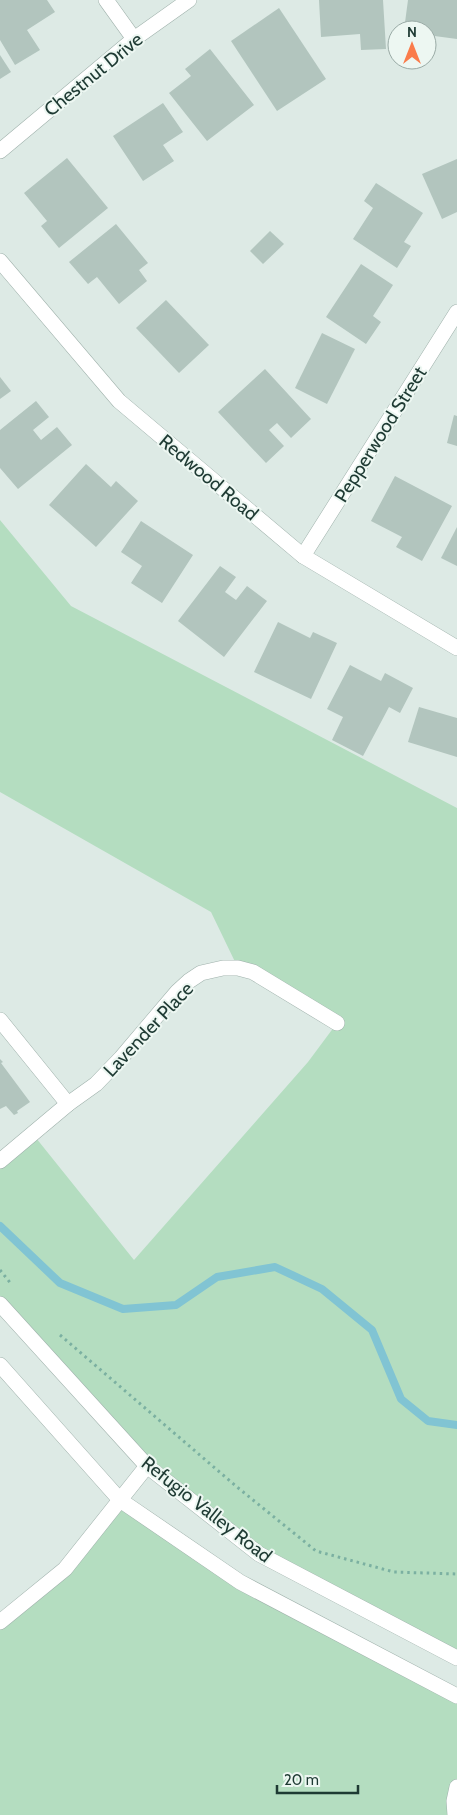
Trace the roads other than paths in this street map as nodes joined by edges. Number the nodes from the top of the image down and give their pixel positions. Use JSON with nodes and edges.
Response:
{"nodes":[{"id":1,"x":106,"y":0,"type":"edge"},
{"id":2,"x":189,"y":0,"type":"edge"},
{"id":3,"x":134,"y":39,"type":"junction"},
{"id":4,"x":0,"y":151,"type":"edge"},
{"id":5,"x":0,"y":261,"type":"edge"},
{"id":6,"x":457,"y":312,"type":"edge"},
{"id":7,"x":303,"y":556,"type":"junction"},
{"id":8,"x":457,"y":648,"type":"edge"},
{"id":9,"x":0,"y":1020,"type":"edge"},
{"id":10,"x":337,"y":1023,"type":"dead end"},
{"id":11,"x":68,"y":1104,"type":"junction"},
{"id":12,"x":0,"y":1160,"type":"edge"},
{"id":13,"x":0,"y":1304,"type":"edge"},
{"id":14,"x":0,"y":1365,"type":"edge"},
{"id":15,"x":147,"y":1466,"type":"junction"},
{"id":16,"x":120,"y":1500,"type":"junction"},
{"id":17,"x":0,"y":1622,"type":"edge"},
{"id":18,"x":457,"y":1658,"type":"edge"},
{"id":19,"x":457,"y":1696,"type":"edge"},
{"id":20,"x":457,"y":1787,"type":"edge"},
{"id":21,"x":455,"y":1815,"type":"edge"}],
"edges":[{"from":1,"to":3,"type":"street"},
{"from":2,"to":3,"type":"street","name":"Chestnut Drive"},
{"from":3,"to":4,"type":"street","name":"Chestnut Drive"},
{"from":5,"to":7,"type":"street","name":"Redwood Road"},
{"from":6,"to":7,"type":"street","name":"Pepperwood Street"},
{"from":7,"to":8,"type":"street","name":"Redwood Road"},
{"from":9,"to":11,"type":"street"},
{"from":10,"to":11,"type":"street","name":"Lavender Place"},
{"from":11,"to":12,"type":"street","name":"Lavender Place"},
{"from":13,"to":15,"type":"street","name":"Refugio Valley Road"},
{"from":14,"to":16,"type":"street","name":"Refugio Valley Road"},
{"from":15,"to":16,"type":"street"},
{"from":15,"to":18,"type":"street","name":"Refugio Valley Road"},
{"from":16,"to":17,"type":"street"},
{"from":16,"to":19,"type":"street","name":"Refugio Valley Road"},
{"from":20,"to":21,"type":"street"}]}
